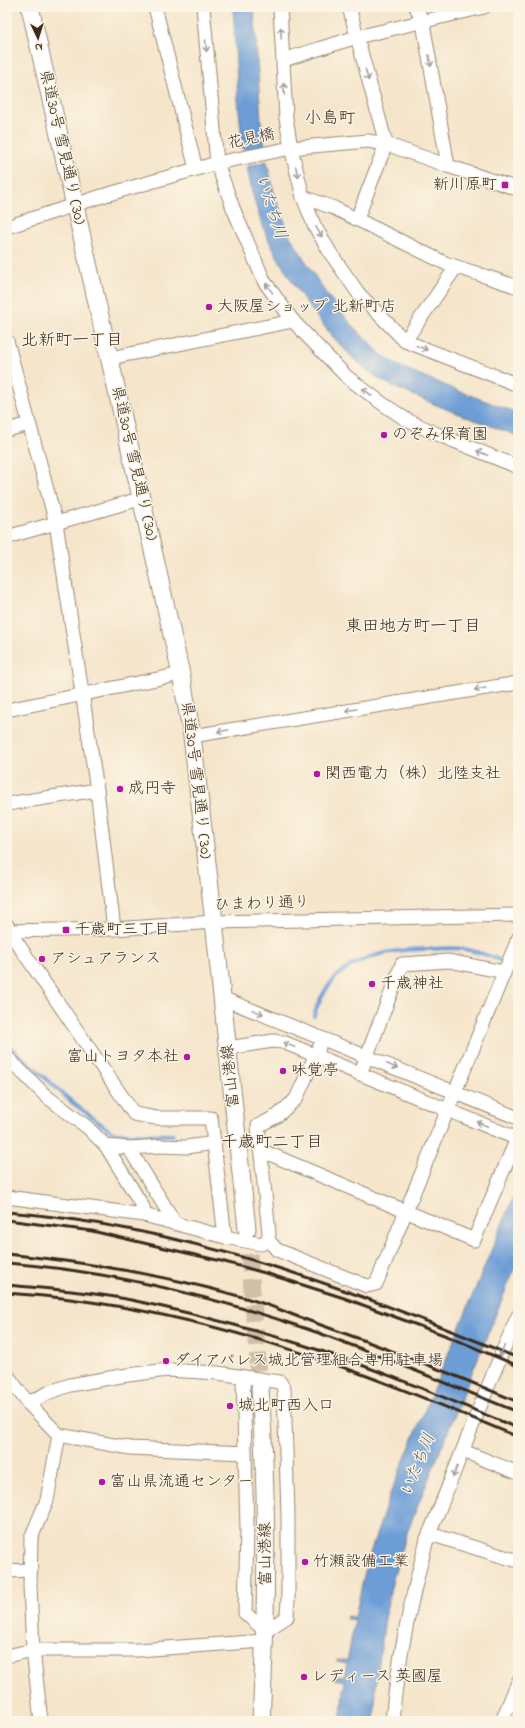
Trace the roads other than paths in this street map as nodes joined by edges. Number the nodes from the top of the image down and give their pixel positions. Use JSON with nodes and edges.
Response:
{"nodes":[{"id":1,"x":30,"y":7,"type":"edge"},
{"id":2,"x":155,"y":7,"type":"edge"},
{"id":3,"x":203,"y":7,"type":"edge"},
{"id":4,"x":280,"y":7,"type":"edge"},
{"id":5,"x":349,"y":7,"type":"edge"},
{"id":6,"x":416,"y":7,"type":"edge"},
{"id":7,"x":484,"y":7,"type":"edge"},
{"id":8,"x":423,"y":23,"type":"junction"},
{"id":9,"x":357,"y":37,"type":"junction"},
{"id":10,"x":283,"y":60,"type":"junction"},
{"id":11,"x":386,"y":144,"type":"junction"},
{"id":12,"x":291,"y":148,"type":"junction"},
{"id":13,"x":217,"y":163,"type":"junction"},
{"id":14,"x":448,"y":166,"type":"junction"},
{"id":15,"x":196,"y":169,"type":"junction"},
{"id":16,"x":518,"y":189,"type":"edge"},
{"id":17,"x":303,"y":197,"type":"junction"},
{"id":18,"x":76,"y":205,"type":"junction"},
{"id":19,"x":357,"y":219,"type":"junction"},
{"id":20,"x":7,"y":228,"type":"edge"},
{"id":21,"x":456,"y":267,"type":"junction"},
{"id":22,"x":518,"y":287,"type":"edge"},
{"id":23,"x":293,"y":321,"type":"junction"},
{"id":24,"x":7,"y":341,"type":"edge"},
{"id":25,"x":405,"y":341,"type":"junction"},
{"id":26,"x":110,"y":358,"type":"junction"},
{"id":27,"x":518,"y":385,"type":"edge"},
{"id":28,"x":29,"y":424,"type":"junction"},
{"id":29,"x":7,"y":430,"type":"edge"},
{"id":30,"x":518,"y":467,"type":"edge"},
{"id":31,"x":143,"y":498,"type":"junction"},
{"id":32,"x":56,"y":523,"type":"junction"},
{"id":33,"x":7,"y":537,"type":"edge"},
{"id":34,"x":181,"y":674,"type":"junction"},
{"id":35,"x":518,"y":683,"type":"edge"},
{"id":36,"x":82,"y":694,"type":"junction"},
{"id":37,"x":7,"y":710,"type":"edge"},
{"id":38,"x":192,"y":736,"type":"junction"},
{"id":39,"x":97,"y":790,"type":"junction"},
{"id":40,"x":7,"y":804,"type":"edge"},
{"id":41,"x":518,"y":915,"type":"edge"},
{"id":42,"x":214,"y":922,"type":"junction"},
{"id":43,"x":8,"y":929,"type":"edge"},
{"id":44,"x":114,"y":929,"type":"junction"},
{"id":45,"x":518,"y":939,"type":"edge"},
{"id":46,"x":504,"y":972,"type":"junction"},
{"id":47,"x":222,"y":998,"type":"junction"},
{"id":48,"x":323,"y":1039,"type":"junction"},
{"id":49,"x":228,"y":1048,"type":"junction"},
{"id":50,"x":316,"y":1056,"type":"junction"},
{"id":51,"x":367,"y":1056,"type":"junction"},
{"id":52,"x":7,"y":1057,"type":"edge"},
{"id":53,"x":360,"y":1074,"type":"junction"},
{"id":54,"x":456,"y":1091,"type":"junction"},
{"id":55,"x":448,"y":1111,"type":"junction"},
{"id":56,"x":518,"y":1118,"type":"edge"},
{"id":57,"x":518,"y":1138,"type":"edge"},
{"id":58,"x":215,"y":1143,"type":"junction"},
{"id":59,"x":106,"y":1146,"type":"junction"},
{"id":60,"x":129,"y":1148,"type":"junction"},
{"id":61,"x":260,"y":1150,"type":"junction"},
{"id":62,"x":7,"y":1197,"type":"edge"},
{"id":63,"x":407,"y":1212,"type":"junction"},
{"id":64,"x":144,"y":1215,"type":"junction"},
{"id":65,"x":175,"y":1223,"type":"junction"},
{"id":66,"x":247,"y":1229,"type":"tunnel mouth"},
{"id":67,"x":225,"y":1237,"type":"junction"},
{"id":68,"x":268,"y":1240,"type":"junction"},
{"id":69,"x":518,"y":1316,"type":"edge"},
{"id":70,"x":7,"y":1376,"type":"edge"},
{"id":71,"x":243,"y":1377,"type":"junction"},
{"id":72,"x":260,"y":1388,"type":"tunnel mouth"},
{"id":73,"x":28,"y":1402,"type":"junction"},
{"id":74,"x":59,"y":1435,"type":"junction"},
{"id":75,"x":463,"y":1451,"type":"junction"},
{"id":76,"x":245,"y":1453,"type":"junction"},
{"id":77,"x":518,"y":1473,"type":"edge"},
{"id":78,"x":427,"y":1539,"type":"junction"},
{"id":79,"x":518,"y":1561,"type":"edge"},
{"id":80,"x":31,"y":1570,"type":"junction"},
{"id":81,"x":7,"y":1571,"type":"edge"},
{"id":82,"x":265,"y":1636,"type":"junction"},
{"id":83,"x":33,"y":1650,"type":"junction"},
{"id":84,"x":7,"y":1656,"type":"edge"},
{"id":85,"x":518,"y":1682,"type":"edge"},
{"id":86,"x":41,"y":1721,"type":"edge"},
{"id":87,"x":261,"y":1721,"type":"edge"},
{"id":88,"x":392,"y":1721,"type":"edge"},
{"id":89,"x":502,"y":1721,"type":"edge"}],
"edges":[{"from":1,"to":18,"type":"main road","name":"県道30号 雪見通り (30)"},
{"from":2,"to":15,"type":"street"},
{"from":3,"to":13,"type":"street","one_way":true},
{"from":10,"to":4,"type":"street","one_way":true},
{"from":5,"to":9,"type":"street"},
{"from":6,"to":8,"type":"street"},
{"from":7,"to":8,"type":"street"},
{"from":8,"to":9,"type":"street"},
{"from":8,"to":14,"type":"street","one_way":true},
{"from":9,"to":10,"type":"street"},
{"from":9,"to":11,"type":"street","one_way":true},
{"from":12,"to":10,"type":"street","one_way":true},
{"from":11,"to":12,"type":"street","name":"花見橋"},
{"from":11,"to":14,"type":"street","name":"花見橋"},
{"from":11,"to":19,"type":"street"},
{"from":12,"to":13,"type":"street","name":"花見橋"},
{"from":12,"to":17,"type":"street","one_way":true},
{"from":13,"to":15,"type":"street","name":"花見橋"},
{"from":23,"to":13,"type":"street","one_way":true},
{"from":14,"to":16,"type":"street","name":"花見橋"},
{"from":15,"to":18,"type":"street","name":"花見橋"},
{"from":17,"to":19,"type":"street"},
{"from":17,"to":25,"type":"street","one_way":true},
{"from":18,"to":20,"type":"street","name":"花見橋"},
{"from":18,"to":26,"type":"main road","name":"県道30号 雪見通り (30)"},
{"from":19,"to":21,"type":"street"},
{"from":21,"to":22,"type":"street"},
{"from":21,"to":25,"type":"street"},
{"from":23,"to":26,"type":"street"},
{"from":30,"to":23,"type":"street","one_way":true},
{"from":24,"to":28,"type":"street"},
{"from":25,"to":27,"type":"street","one_way":true},
{"from":26,"to":31,"type":"main road","name":"県道30号 雪見通り (30)"},
{"from":28,"to":29,"type":"street"},
{"from":28,"to":32,"type":"street"},
{"from":31,"to":32,"type":"street"},
{"from":31,"to":34,"type":"main road","name":"県道30号 雪見通り (30)"},
{"from":32,"to":33,"type":"street"},
{"from":32,"to":36,"type":"street"},
{"from":34,"to":36,"type":"street"},
{"from":34,"to":38,"type":"main road","name":"県道30号 雪見通り (30)"},
{"from":35,"to":38,"type":"street","one_way":true},
{"from":36,"to":37,"type":"street"},
{"from":36,"to":39,"type":"street"},
{"from":38,"to":42,"type":"main road","name":"県道30号 雪見通り (30)"},
{"from":39,"to":40,"type":"street"},
{"from":39,"to":44,"type":"street"},
{"from":41,"to":42,"type":"street","name":"ひまわり通り"},
{"from":42,"to":44,"type":"street","name":"ひまわり通り"},
{"from":42,"to":47,"type":"main road","name":"富山港線"},
{"from":43,"to":44,"type":"street","name":"ひまわり通り"},
{"from":43,"to":58,"type":"street"},
{"from":45,"to":46,"type":"street"},
{"from":46,"to":51,"type":"street"},
{"from":46,"to":54,"type":"street"},
{"from":47,"to":48,"type":"street","one_way":true},
{"from":47,"to":49,"type":"main road","name":"富山港線"},
{"from":48,"to":50,"type":"street"},
{"from":48,"to":51,"type":"street"},
{"from":50,"to":49,"type":"street","one_way":true},
{"from":49,"to":66,"type":"main road","name":"富山港線"},
{"from":50,"to":53,"type":"street"},
{"from":50,"to":61,"type":"street"},
{"from":51,"to":53,"type":"street"},
{"from":51,"to":54,"type":"street","one_way":true},
{"from":52,"to":59,"type":"street"},
{"from":53,"to":55,"type":"street"},
{"from":54,"to":55,"type":"street"},
{"from":54,"to":56,"type":"street"},
{"from":57,"to":55,"type":"street","one_way":true},
{"from":55,"to":63,"type":"street"},
{"from":57,"to":63,"type":"street"},
{"from":58,"to":60,"type":"street"},
{"from":58,"to":67,"type":"street"},
{"from":59,"to":60,"type":"street"},
{"from":59,"to":64,"type":"street"},
{"from":60,"to":65,"type":"street"},
{"from":61,"to":63,"type":"street"},
{"from":61,"to":68,"type":"street"},
{"from":62,"to":64,"type":"street"},
{"from":63,"to":68,"type":"street"},
{"from":64,"to":65,"type":"street"},
{"from":65,"to":67,"type":"street"},
{"from":67,"to":68,"type":"street"},
{"from":69,"to":75,"type":"street","one_way":true},
{"from":70,"to":73,"type":"street"},
{"from":71,"to":73,"type":"street"},
{"from":71,"to":76,"type":"street"},
{"from":71,"to":82,"type":"street"},
{"from":72,"to":82,"type":"main road","name":"富山港線"},
{"from":73,"to":74,"type":"street"},
{"from":74,"to":76,"type":"street"},
{"from":74,"to":80,"type":"street"},
{"from":75,"to":77,"type":"street"},
{"from":75,"to":78,"type":"street","one_way":true},
{"from":76,"to":82,"type":"street"},
{"from":78,"to":79,"type":"street"},
{"from":78,"to":88,"type":"street"},
{"from":80,"to":81,"type":"street"},
{"from":80,"to":83,"type":"street"},
{"from":82,"to":83,"type":"street"},
{"from":82,"to":87,"type":"main road","name":"富山港線"},
{"from":83,"to":84,"type":"street"},
{"from":83,"to":86,"type":"street"},
{"from":85,"to":89,"type":"street"}]}
